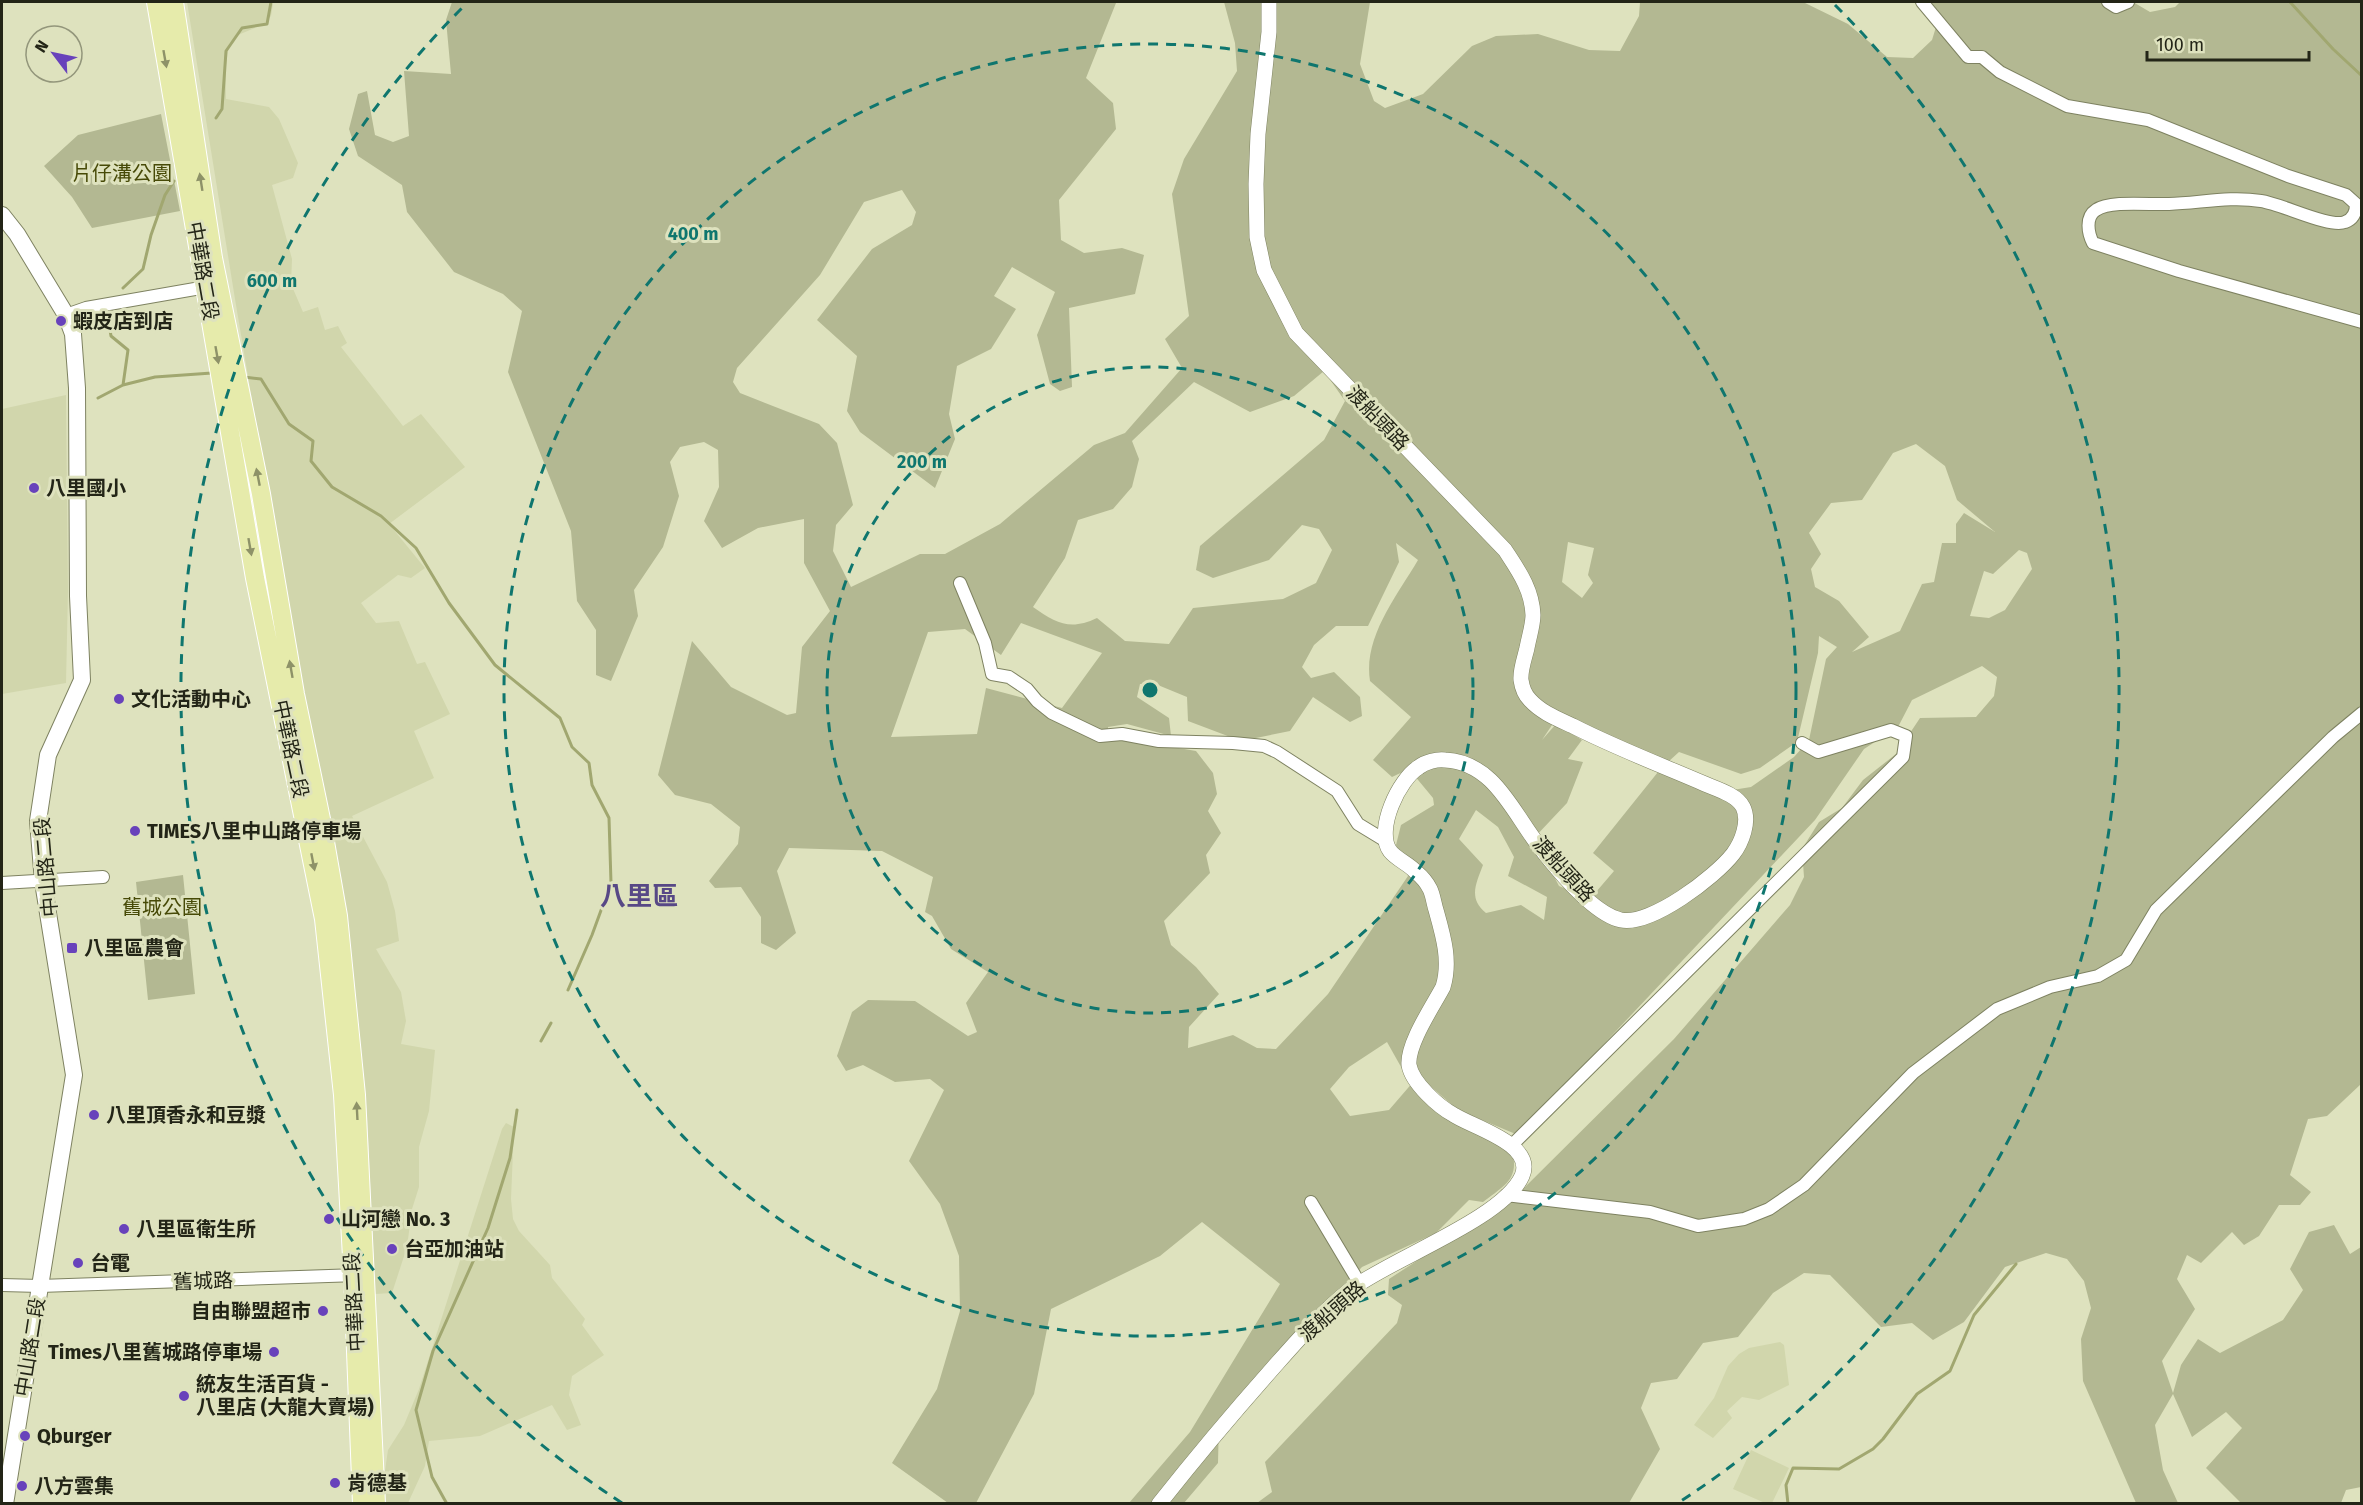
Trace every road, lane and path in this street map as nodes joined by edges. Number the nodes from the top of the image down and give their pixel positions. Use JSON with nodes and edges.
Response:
{"nodes":[{"id":1,"x":156,"y":2,"type":"edge"},
{"id":2,"x":174,"y":2,"type":"edge"},
{"id":3,"x":1269,"y":2,"type":"edge"},
{"id":4,"x":1922,"y":2,"type":"edge"},
{"id":5,"x":2108,"y":2,"type":"edge"},
{"id":6,"x":2128,"y":2,"type":"edge"},
{"id":7,"x":190,"y":157,"type":"junction"},
{"id":8,"x":2,"y":215,"type":"edge"},
{"id":9,"x":212,"y":286,"type":"junction"},
{"id":10,"x":66,"y":315,"type":"junction"},
{"id":11,"x":2361,"y":322,"type":"edge"},
{"id":12,"x":960,"y":583,"type":"dead end"},
{"id":13,"x":2361,"y":713,"type":"edge"},
{"id":14,"x":1802,"y":743,"type":"dead end"},
{"id":15,"x":1386,"y":841,"type":"junction"},
{"id":16,"x":103,"y":878,"type":"dead end"},
{"id":17,"x":43,"y":882,"type":"junction"},
{"id":18,"x":2,"y":883,"type":"edge"},
{"id":19,"x":1512,"y":1145,"type":"junction"},
{"id":20,"x":1506,"y":1195,"type":"junction"},
{"id":21,"x":1311,"y":1202,"type":"dead end"},
{"id":22,"x":359,"y":1275,"type":"junction"},
{"id":23,"x":1360,"y":1284,"type":"junction"},
{"id":24,"x":2,"y":1285,"type":"edge"},
{"id":25,"x":40,"y":1286,"type":"junction"},
{"id":26,"x":5,"y":1503,"type":"edge"},
{"id":27,"x":362,"y":1503,"type":"edge"},
{"id":28,"x":376,"y":1503,"type":"edge"},
{"id":29,"x":1159,"y":1503,"type":"edge"}],
"edges":[{"from":1,"to":7,"type":"main road","name":"中華路二段","one_way":true},
{"from":2,"to":7,"type":"main road","name":"中華路二段"},
{"from":3,"to":15,"type":"street","name":"渡船頭路"},
{"from":4,"to":11,"type":"street"},
{"from":5,"to":6,"type":"street"},
{"from":7,"to":9,"type":"main road","name":"中華路二段"},
{"from":8,"to":10,"type":"main road","name":"中山路二段"},
{"from":9,"to":10,"type":"street"},
{"from":9,"to":22,"type":"main road","name":"中華路二段"},
{"from":10,"to":17,"type":"main road","name":"中山路二段"},
{"from":12,"to":15,"type":"street"},
{"from":13,"to":20,"type":"street"},
{"from":14,"to":19,"type":"street"},
{"from":15,"to":19,"type":"street"},
{"from":16,"to":17,"type":"street"},
{"from":17,"to":18,"type":"street"},
{"from":17,"to":25,"type":"main road","name":"中山路二段"},
{"from":19,"to":20,"type":"street","name":"渡船頭路"},
{"from":20,"to":23,"type":"street","name":"渡船頭路"},
{"from":21,"to":23,"type":"street"},
{"from":22,"to":25,"type":"street","name":"舊城路"},
{"from":22,"to":27,"type":"main road","name":"中華路二段"},
{"from":22,"to":28,"type":"main road","name":"中華路二段"},
{"from":23,"to":29,"type":"street","name":"渡船頭路"},
{"from":24,"to":25,"type":"street","name":"舊城路"},
{"from":25,"to":26,"type":"main road","name":"中山路二段"}]}
